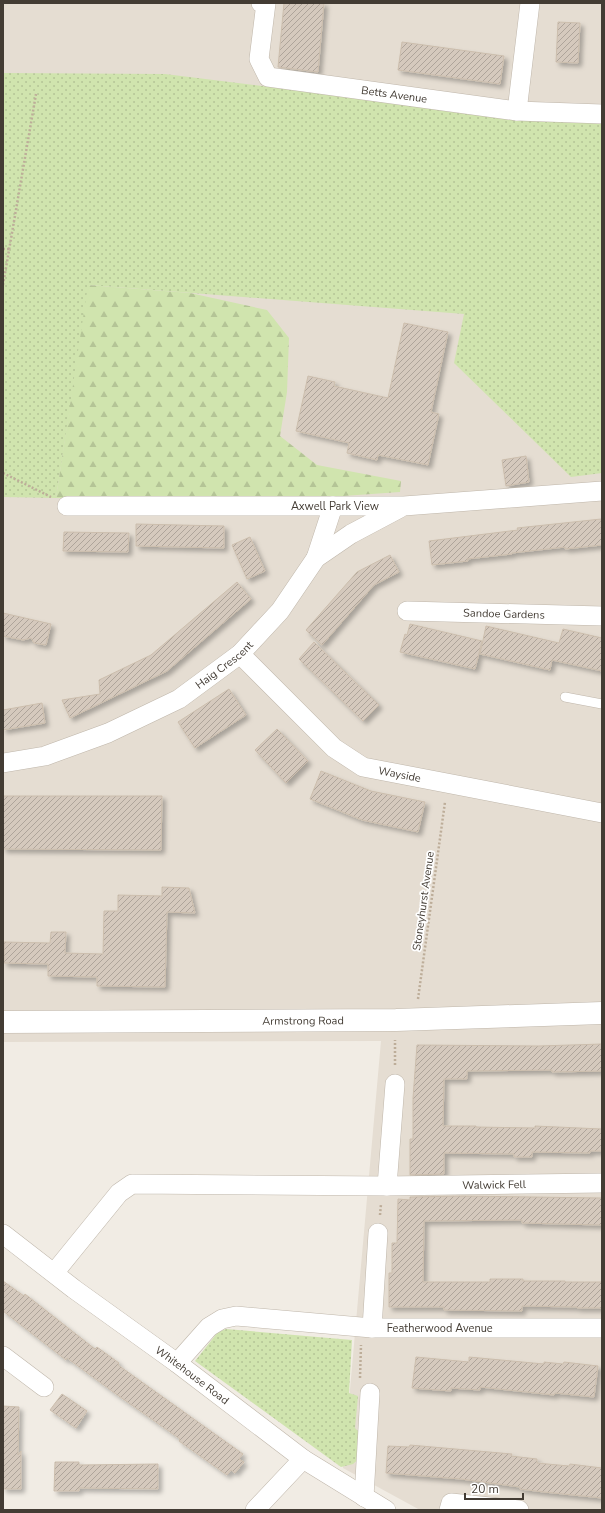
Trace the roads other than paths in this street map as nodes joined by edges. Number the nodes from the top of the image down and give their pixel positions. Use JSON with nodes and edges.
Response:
{"nodes":[{"id":1,"x":261,"y":3,"type":"edge"},
{"id":2,"x":530,"y":3,"type":"edge"},
{"id":3,"x":517,"y":111,"type":"junction"},
{"id":4,"x":602,"y":114,"type":"edge"},
{"id":5,"x":602,"y":491,"type":"edge"},
{"id":6,"x":67,"y":506,"type":"road end"},
{"id":7,"x":333,"y":506,"type":"junction"},
{"id":8,"x":404,"y":506,"type":"junction"},
{"id":9,"x":316,"y":558,"type":"junction"},
{"id":10,"x":407,"y":611,"type":"dead end"},
{"id":11,"x":602,"y":616,"type":"edge"},
{"id":12,"x":240,"y":654,"type":"junction"},
{"id":13,"x":565,"y":697,"type":"dead end"},
{"id":14,"x":602,"y":704,"type":"edge"},
{"id":15,"x":3,"y":762,"type":"edge"},
{"id":16,"x":602,"y":812,"type":"edge"},
{"id":17,"x":602,"y":1013,"type":"edge"},
{"id":18,"x":3,"y":1022,"type":"edge"},
{"id":19,"x":395,"y":1084,"type":"dead end"},
{"id":20,"x":602,"y":1183,"type":"edge"},
{"id":21,"x":382,"y":1186,"type":"junction"},
{"id":22,"x":378,"y":1233,"type":"dead end"},
{"id":23,"x":3,"y":1234,"type":"edge"},
{"id":24,"x":54,"y":1273,"type":"junction"},
{"id":25,"x":602,"y":1328,"type":"edge"},
{"id":26,"x":366,"y":1334,"type":"junction"},
{"id":27,"x":5,"y":1362,"type":"edge"},
{"id":28,"x":177,"y":1363,"type":"junction"},
{"id":29,"x":44,"y":1387,"type":"dead end"},
{"id":30,"x":365,"y":1388,"type":"road end"},
{"id":31,"x":304,"y":1459,"type":"junction"},
{"id":32,"x":364,"y":1497,"type":"junction"},
{"id":33,"x":255,"y":1510,"type":"edge"},
{"id":34,"x":386,"y":1510,"type":"edge"},
{"id":35,"x":449,"y":1510,"type":"edge"},
{"id":36,"x":520,"y":1510,"type":"edge"}],
"edges":[{"from":1,"to":3,"type":"street","name":"Betts Avenue"},
{"from":2,"to":3,"type":"street"},
{"from":3,"to":4,"type":"street","name":"Betts Avenue"},
{"from":5,"to":8,"type":"street","name":"Axwell Park View"},
{"from":6,"to":7,"type":"street","name":"Axwell Park View"},
{"from":7,"to":8,"type":"street","name":"Axwell Park View"},
{"from":7,"to":9,"type":"street"},
{"from":8,"to":9,"type":"street","name":"Haig Crescent"},
{"from":9,"to":12,"type":"street","name":"Haig Crescent"},
{"from":10,"to":11,"type":"street","name":"Sandoe Gardens"},
{"from":12,"to":15,"type":"street","name":"Haig Crescent"},
{"from":12,"to":16,"type":"street","name":"Wayside"},
{"from":13,"to":14,"type":"lane"},
{"from":17,"to":18,"type":"street","name":"Armstrong Road"},
{"from":19,"to":21,"type":"street"},
{"from":20,"to":21,"type":"street","name":"Walwick Fell"},
{"from":21,"to":24,"type":"street","name":"Walwick Fell"},
{"from":22,"to":26,"type":"street","name":"Featherwood Avenue"},
{"from":23,"to":24,"type":"street","name":"Whitehouse Road"},
{"from":24,"to":28,"type":"street","name":"Whitehouse Road"},
{"from":25,"to":26,"type":"street","name":"Featherwood Avenue"},
{"from":26,"to":28,"type":"street"},
{"from":27,"to":29,"type":"street"},
{"from":28,"to":31,"type":"street","name":"Whitehouse Road"},
{"from":30,"to":32,"type":"street"},
{"from":31,"to":32,"type":"street","name":"Whitehouse Road"},
{"from":31,"to":33,"type":"street"},
{"from":32,"to":34,"type":"street","name":"Whitehouse Road"},
{"from":35,"to":36,"type":"street"}]}
